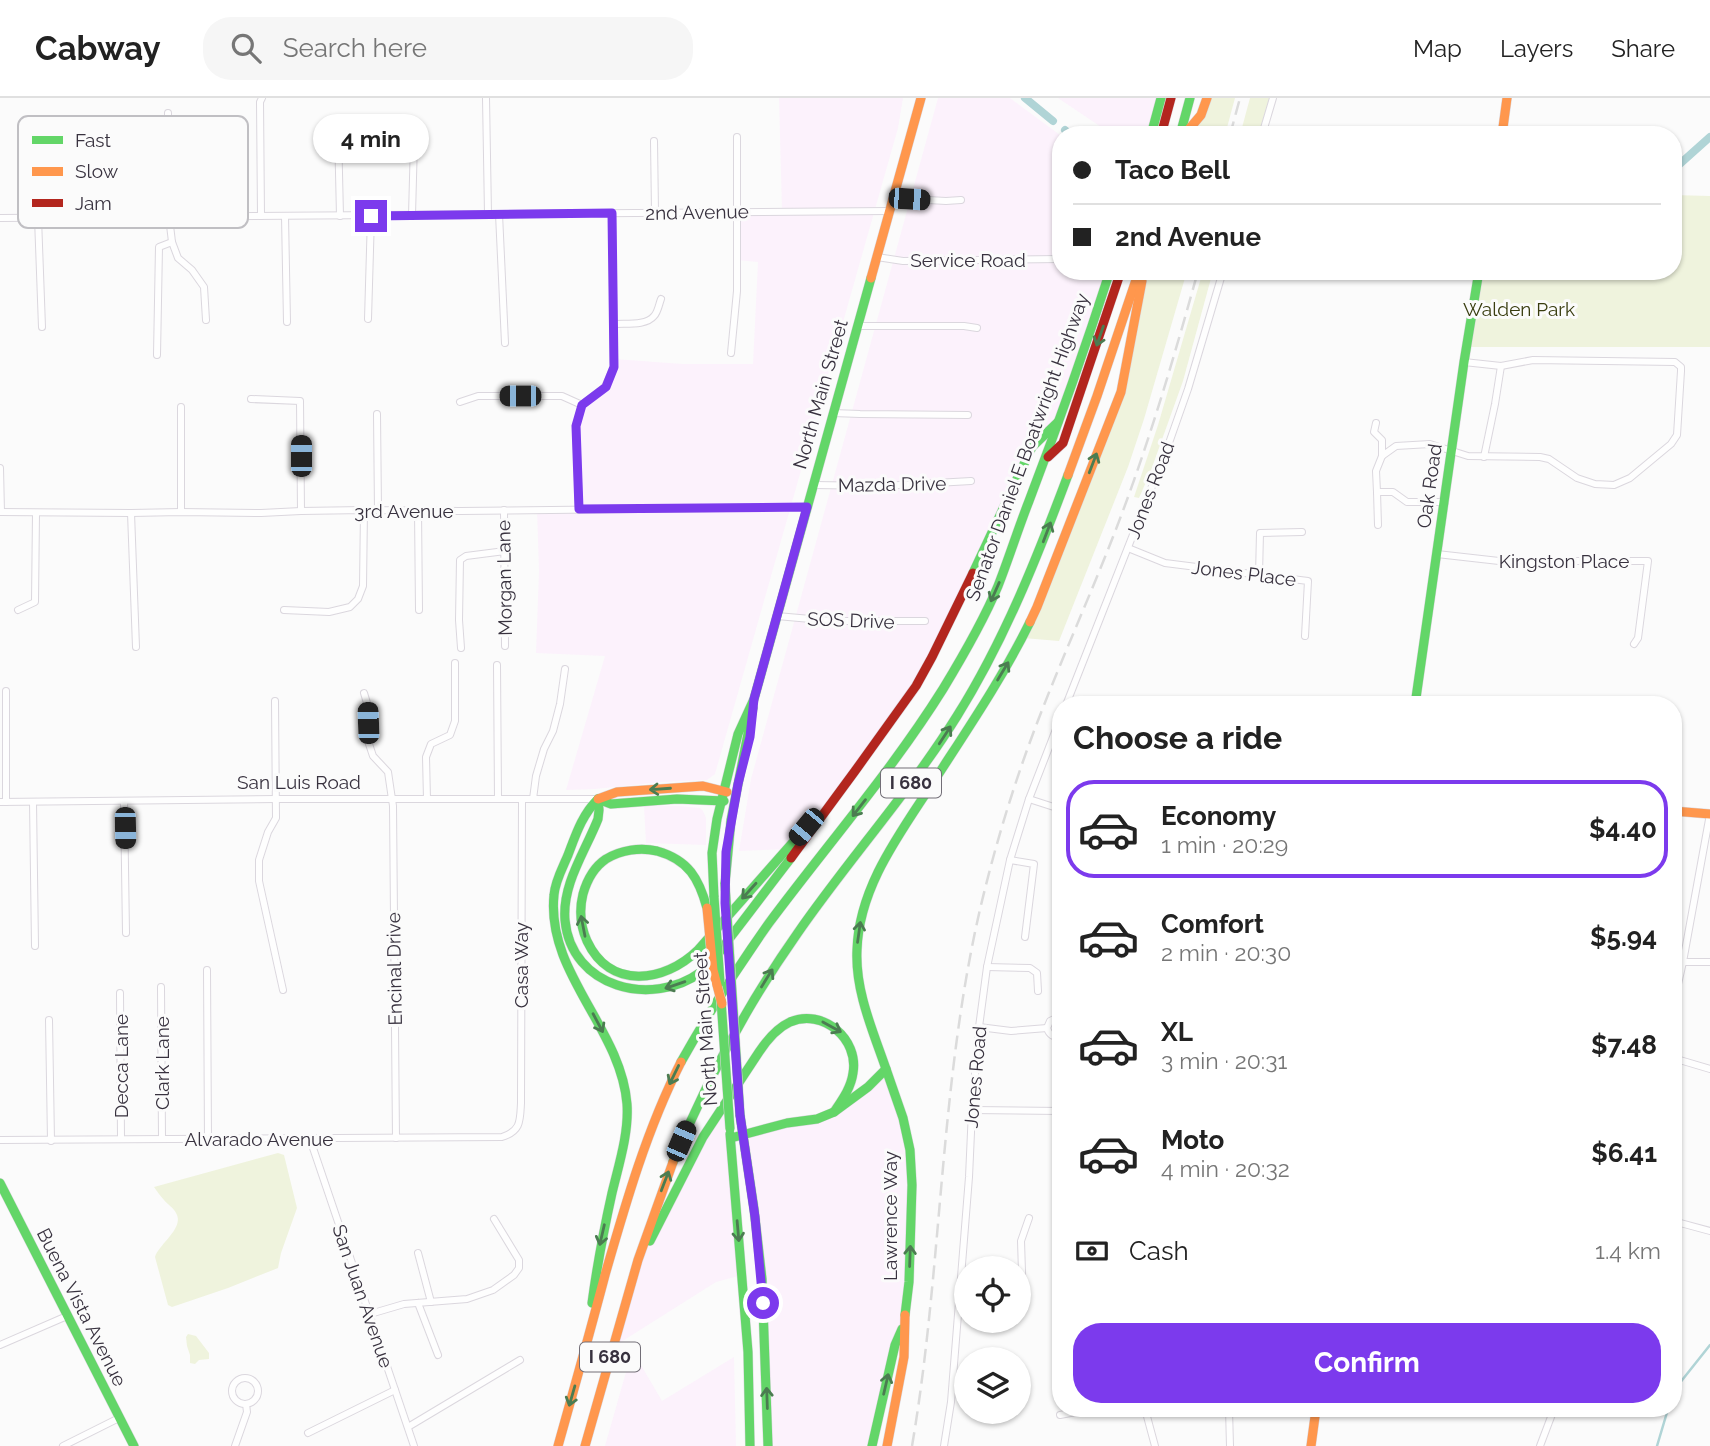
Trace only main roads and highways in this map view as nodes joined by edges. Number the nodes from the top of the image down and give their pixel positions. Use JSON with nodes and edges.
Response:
{"nodes":[{"id":1,"x":921,"y":98,"type":"edge"},
{"id":2,"x":1161,"y":98,"type":"edge"},
{"id":3,"x":1171,"y":98,"type":"edge"},
{"id":4,"x":1190,"y":98,"type":"edge"},
{"id":5,"x":1207,"y":98,"type":"edge"},
{"id":6,"x":1507,"y":98,"type":"edge"},
{"id":7,"x":1153,"y":126,"type":"edge"},
{"id":8,"x":1163,"y":126,"type":"edge"},
{"id":9,"x":1184,"y":126,"type":"edge"},
{"id":10,"x":1191,"y":126,"type":"edge"},
{"id":11,"x":1503,"y":126,"type":"edge"},
{"id":12,"x":1107,"y":280,"type":"edge"},
{"id":13,"x":1118,"y":280,"type":"edge"},
{"id":14,"x":1138,"y":280,"type":"edge"},
{"id":15,"x":1140,"y":280,"type":"edge"},
{"id":16,"x":1478,"y":280,"type":"edge"},
{"id":17,"x":1061,"y":419,"type":"junction"},
{"id":18,"x":1046,"y":459,"type":"junction"},
{"id":19,"x":1416,"y":696,"type":"edge"},
{"id":20,"x":754,"y":699,"type":"junction"},
{"id":21,"x":723,"y":790,"type":"junction"},
{"id":22,"x":735,"y":797,"type":"junction"},
{"id":23,"x":598,"y":799,"type":"junction"},
{"id":24,"x":721,"y":802,"type":"junction"},
{"id":25,"x":830,"y":806,"type":"junction"},
{"id":26,"x":1682,"y":812,"type":"edge"},
{"id":27,"x":1710,"y":814,"type":"edge"},
{"id":28,"x":722,"y":1004,"type":"junction"},
{"id":29,"x":886,"y":1069,"type":"junction"},
{"id":30,"x":834,"y":1112,"type":"junction"},
{"id":31,"x":730,"y":1133,"type":"junction"},
{"id":32,"x":743,"y":1135,"type":"junction"},
{"id":33,"x":0,"y":1183,"type":"edge"},
{"id":34,"x":636,"y":1269,"type":"junction"},
{"id":35,"x":904,"y":1324,"type":"junction"},
{"id":36,"x":586,"y":1347,"type":"junction"},
{"id":37,"x":1316,"y":1417,"type":"edge"},
{"id":38,"x":134,"y":1446,"type":"edge"},
{"id":39,"x":558,"y":1446,"type":"edge"},
{"id":40,"x":585,"y":1446,"type":"edge"},
{"id":41,"x":750,"y":1446,"type":"edge"},
{"id":42,"x":768,"y":1446,"type":"edge"},
{"id":43,"x":872,"y":1446,"type":"edge"},
{"id":44,"x":887,"y":1446,"type":"edge"},
{"id":45,"x":1311,"y":1446,"type":"edge"}],
"edges":[{"from":1,"to":20,"type":"main road","name":"North Main Street"},
{"from":2,"to":7,"type":"main road"},
{"from":3,"to":8,"type":"main road"},
{"from":4,"to":9,"type":"main road"},
{"from":5,"to":10,"type":"main road"},
{"from":6,"to":11,"type":"main road"},
{"from":12,"to":17,"type":"main road","name":"Senator Daniel E Boatwright Highway","number":"I 680"},
{"from":13,"to":18,"type":"main road","number":"I 680","one_way":true},
{"from":34,"to":14,"type":"main road","number":"I 680","one_way":true},
{"from":29,"to":15,"type":"main road","name":"Lawrence Way","one_way":true},
{"from":16,"to":19,"type":"main road","name":"Oak Road"},
{"from":17,"to":18,"type":"main road","name":"Senator Daniel E Boatwright Highway","number":"I 680"},
{"from":17,"to":25,"type":"main road"},
{"from":18,"to":36,"type":"main road","name":"Senator Daniel E Boatwright Highway","number":"I 680","one_way":true},
{"from":20,"to":21,"type":"main road","name":"North Main Street"},
{"from":20,"to":22,"type":"main road","name":"North Main Street"},
{"from":21,"to":22,"type":"main road","name":"San Luis Road"},
{"from":21,"to":23,"type":"main road","name":"San Luis Road","one_way":true},
{"from":21,"to":24,"type":"main road","name":"North Main Street"},
{"from":22,"to":24,"type":"main road","name":"San Luis Road"},
{"from":22,"to":32,"type":"main road","name":"North Main Street","bridge":true},
{"from":23,"to":24,"type":"main road","name":"San Luis Road"},
{"from":25,"to":23,"type":"main road","one_way":true},
{"from":23,"to":36,"type":"main road","one_way":true},
{"from":24,"to":28,"type":"main road","name":"North Main Street","bridge":true},
{"from":25,"to":28,"type":"main road","one_way":true,"bridge":true},
{"from":26,"to":27,"type":"main road"},
{"from":28,"to":31,"type":"main road","name":"North Main Street","bridge":true},
{"from":29,"to":30,"type":"main road"},
{"from":35,"to":29,"type":"main road","name":"Lawrence Way","one_way":true},
{"from":30,"to":32,"type":"main road"},
{"from":34,"to":30,"type":"main road","one_way":true},
{"from":31,"to":32,"type":"main road"},
{"from":31,"to":41,"type":"main road","name":"North Main Street","one_way":true},
{"from":42,"to":32,"type":"main road","name":"North Main Street","one_way":true},
{"from":33,"to":38,"type":"main road","name":"Buena Vista Avenue"},
{"from":34,"to":40,"type":"main road","number":"I 680"},
{"from":43,"to":35,"type":"main road","name":"Lawrence Way","one_way":true},
{"from":35,"to":44,"type":"main road","name":"Lawrence Way"},
{"from":36,"to":39,"type":"main road","name":"Senator Daniel E Boatwright Highway","number":"I 680","one_way":true},
{"from":37,"to":45,"type":"main road"}]}
